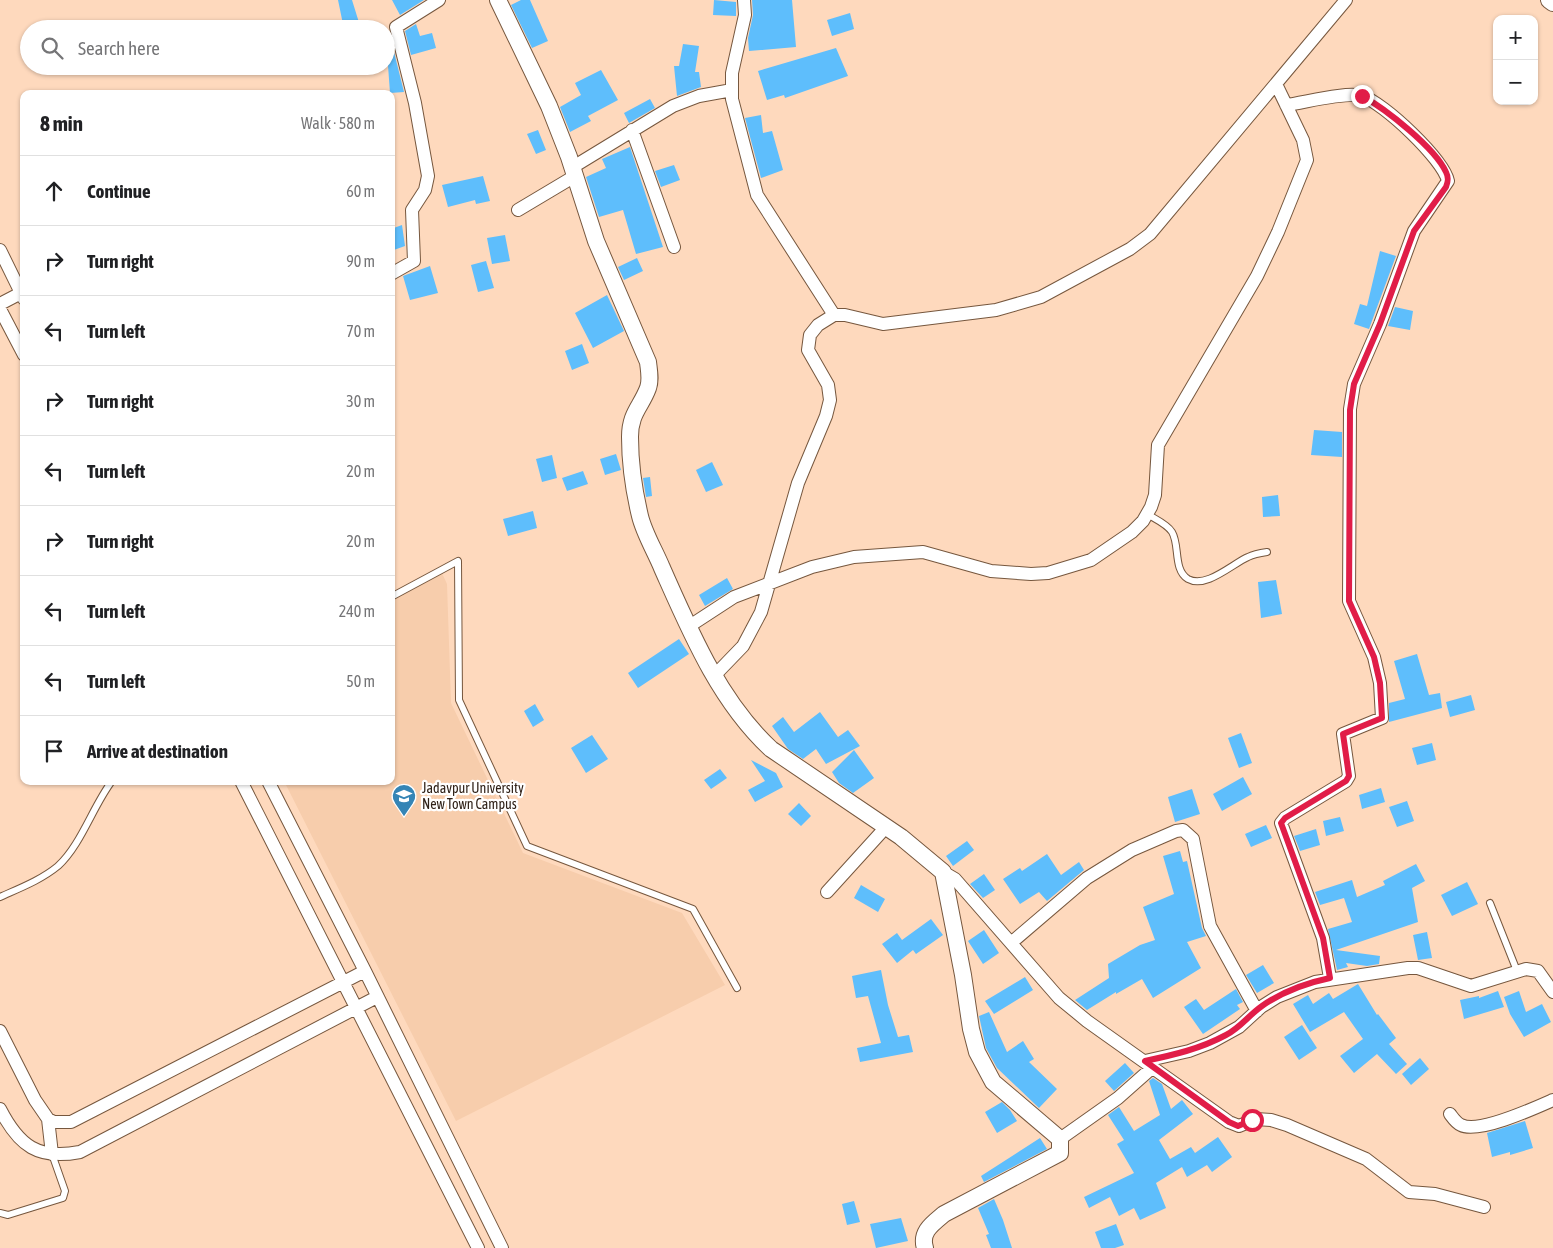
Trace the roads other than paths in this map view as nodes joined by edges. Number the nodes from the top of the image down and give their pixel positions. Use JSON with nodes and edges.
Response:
{"nodes":[{"id":1,"x":439,"y":0,"type":"edge"},
{"id":2,"x":498,"y":0,"type":"edge"},
{"id":3,"x":744,"y":0,"type":"edge"},
{"id":4,"x":1346,"y":0,"type":"edge"},
{"id":5,"x":1549,"y":0,"type":"edge"},
{"id":6,"x":1553,"y":3,"type":"edge"},
{"id":7,"x":1276,"y":84,"type":"junction"},
{"id":8,"x":732,"y":90,"type":"junction"},
{"id":9,"x":1286,"y":105,"type":"junction"},
{"id":10,"x":632,"y":130,"type":"junction"},
{"id":11,"x":574,"y":172,"type":"junction"},
{"id":12,"x":518,"y":210,"type":"dead end"},
{"id":13,"x":674,"y":247,"type":"dead end"},
{"id":14,"x":0,"y":250,"type":"edge"},
{"id":15,"x":395,"y":272,"type":"edge"},
{"id":16,"x":6,"y":275,"type":"edge"},
{"id":17,"x":20,"y":293,"type":"edge"},
{"id":18,"x":20,"y":297,"type":"edge"},
{"id":19,"x":0,"y":304,"type":"edge"},
{"id":20,"x":0,"y":309,"type":"edge"},
{"id":21,"x":834,"y":315,"type":"junction"},
{"id":22,"x":20,"y":347,"type":"edge"},
{"id":23,"x":1147,"y":514,"type":"junction"},
{"id":24,"x":1266,"y":552,"type":"dead end"},
{"id":25,"x":770,"y":583,"type":"junction"},
{"id":26,"x":395,"y":594,"type":"edge"},
{"id":27,"x":688,"y":627,"type":"junction"},
{"id":28,"x":715,"y":674,"type":"junction"},
{"id":29,"x":110,"y":785,"type":"edge"},
{"id":30,"x":243,"y":785,"type":"edge"},
{"id":31,"x":270,"y":785,"type":"edge"},
{"id":32,"x":886,"y":827,"type":"junction"},
{"id":33,"x":943,"y":872,"type":"junction"},
{"id":34,"x":826,"y":892,"type":"dead end"},
{"id":35,"x":0,"y":897,"type":"edge"},
{"id":36,"x":1490,"y":903,"type":"dead end"},
{"id":37,"x":1011,"y":943,"type":"junction"},
{"id":38,"x":365,"y":971,"type":"junction"},
{"id":39,"x":1517,"y":971,"type":"junction"},
{"id":40,"x":1330,"y":978,"type":"junction"},
{"id":41,"x":344,"y":983,"type":"junction"},
{"id":42,"x":738,"y":988,"type":"dead end"},
{"id":43,"x":1553,"y":992,"type":"edge"},
{"id":44,"x":377,"y":997,"type":"junction"},
{"id":45,"x":355,"y":1009,"type":"junction"},
{"id":46,"x":1257,"y":1011,"type":"junction"},
{"id":47,"x":0,"y":1031,"type":"edge"},
{"id":48,"x":1149,"y":1064,"type":"junction"},
{"id":49,"x":1553,"y":1100,"type":"edge"},
{"id":50,"x":0,"y":1110,"type":"edge"},
{"id":51,"x":1450,"y":1114,"type":"dead end"},
{"id":52,"x":48,"y":1119,"type":"junction"},
{"id":53,"x":1060,"y":1139,"type":"junction"},
{"id":54,"x":52,"y":1154,"type":"junction"},
{"id":55,"x":1484,"y":1206,"type":"dead end"},
{"id":56,"x":0,"y":1213,"type":"edge"},
{"id":57,"x":478,"y":1248,"type":"edge"},
{"id":58,"x":502,"y":1248,"type":"edge"},
{"id":59,"x":926,"y":1248,"type":"edge"}],
"edges":[{"from":1,"to":15,"type":"street"},
{"from":2,"to":11,"type":"street"},
{"from":3,"to":8,"type":"street"},
{"from":4,"to":7,"type":"street"},
{"from":5,"to":6,"type":"street"},
{"from":7,"to":9,"type":"street"},
{"from":7,"to":21,"type":"street"},
{"from":8,"to":10,"type":"street"},
{"from":8,"to":21,"type":"street"},
{"from":9,"to":23,"type":"street"},
{"from":9,"to":40,"type":"street"},
{"from":10,"to":11,"type":"street"},
{"from":10,"to":13,"type":"street"},
{"from":11,"to":12,"type":"street"},
{"from":11,"to":27,"type":"street"},
{"from":14,"to":16,"type":"street"},
{"from":16,"to":17,"type":"street"},
{"from":18,"to":19,"type":"street"},
{"from":20,"to":22,"type":"street"},
{"from":21,"to":25,"type":"street"},
{"from":23,"to":24,"type":"lane"},
{"from":23,"to":25,"type":"street"},
{"from":25,"to":27,"type":"street"},
{"from":25,"to":28,"type":"street"},
{"from":26,"to":42,"type":"lane"},
{"from":27,"to":28,"type":"street"},
{"from":28,"to":32,"type":"street"},
{"from":29,"to":35,"type":"lane"},
{"from":30,"to":41,"type":"street"},
{"from":31,"to":38,"type":"street"},
{"from":32,"to":33,"type":"street"},
{"from":32,"to":34,"type":"street"},
{"from":33,"to":37,"type":"street"},
{"from":33,"to":53,"type":"street"},
{"from":36,"to":39,"type":"lane"},
{"from":37,"to":46,"type":"street"},
{"from":37,"to":48,"type":"street"},
{"from":38,"to":41,"type":"street"},
{"from":38,"to":44,"type":"street"},
{"from":39,"to":40,"type":"street"},
{"from":39,"to":43,"type":"street"},
{"from":40,"to":46,"type":"street"},
{"from":41,"to":45,"type":"street"},
{"from":41,"to":52,"type":"street"},
{"from":44,"to":45,"type":"street"},
{"from":44,"to":58,"type":"street"},
{"from":45,"to":54,"type":"street"},
{"from":45,"to":57,"type":"street"},
{"from":46,"to":48,"type":"street"},
{"from":47,"to":52,"type":"street"},
{"from":48,"to":53,"type":"street"},
{"from":48,"to":55,"type":"street"},
{"from":49,"to":51,"type":"street"},
{"from":50,"to":54,"type":"street"},
{"from":52,"to":54,"type":"street"},
{"from":53,"to":59,"type":"street"},
{"from":54,"to":56,"type":"lane"}]}
